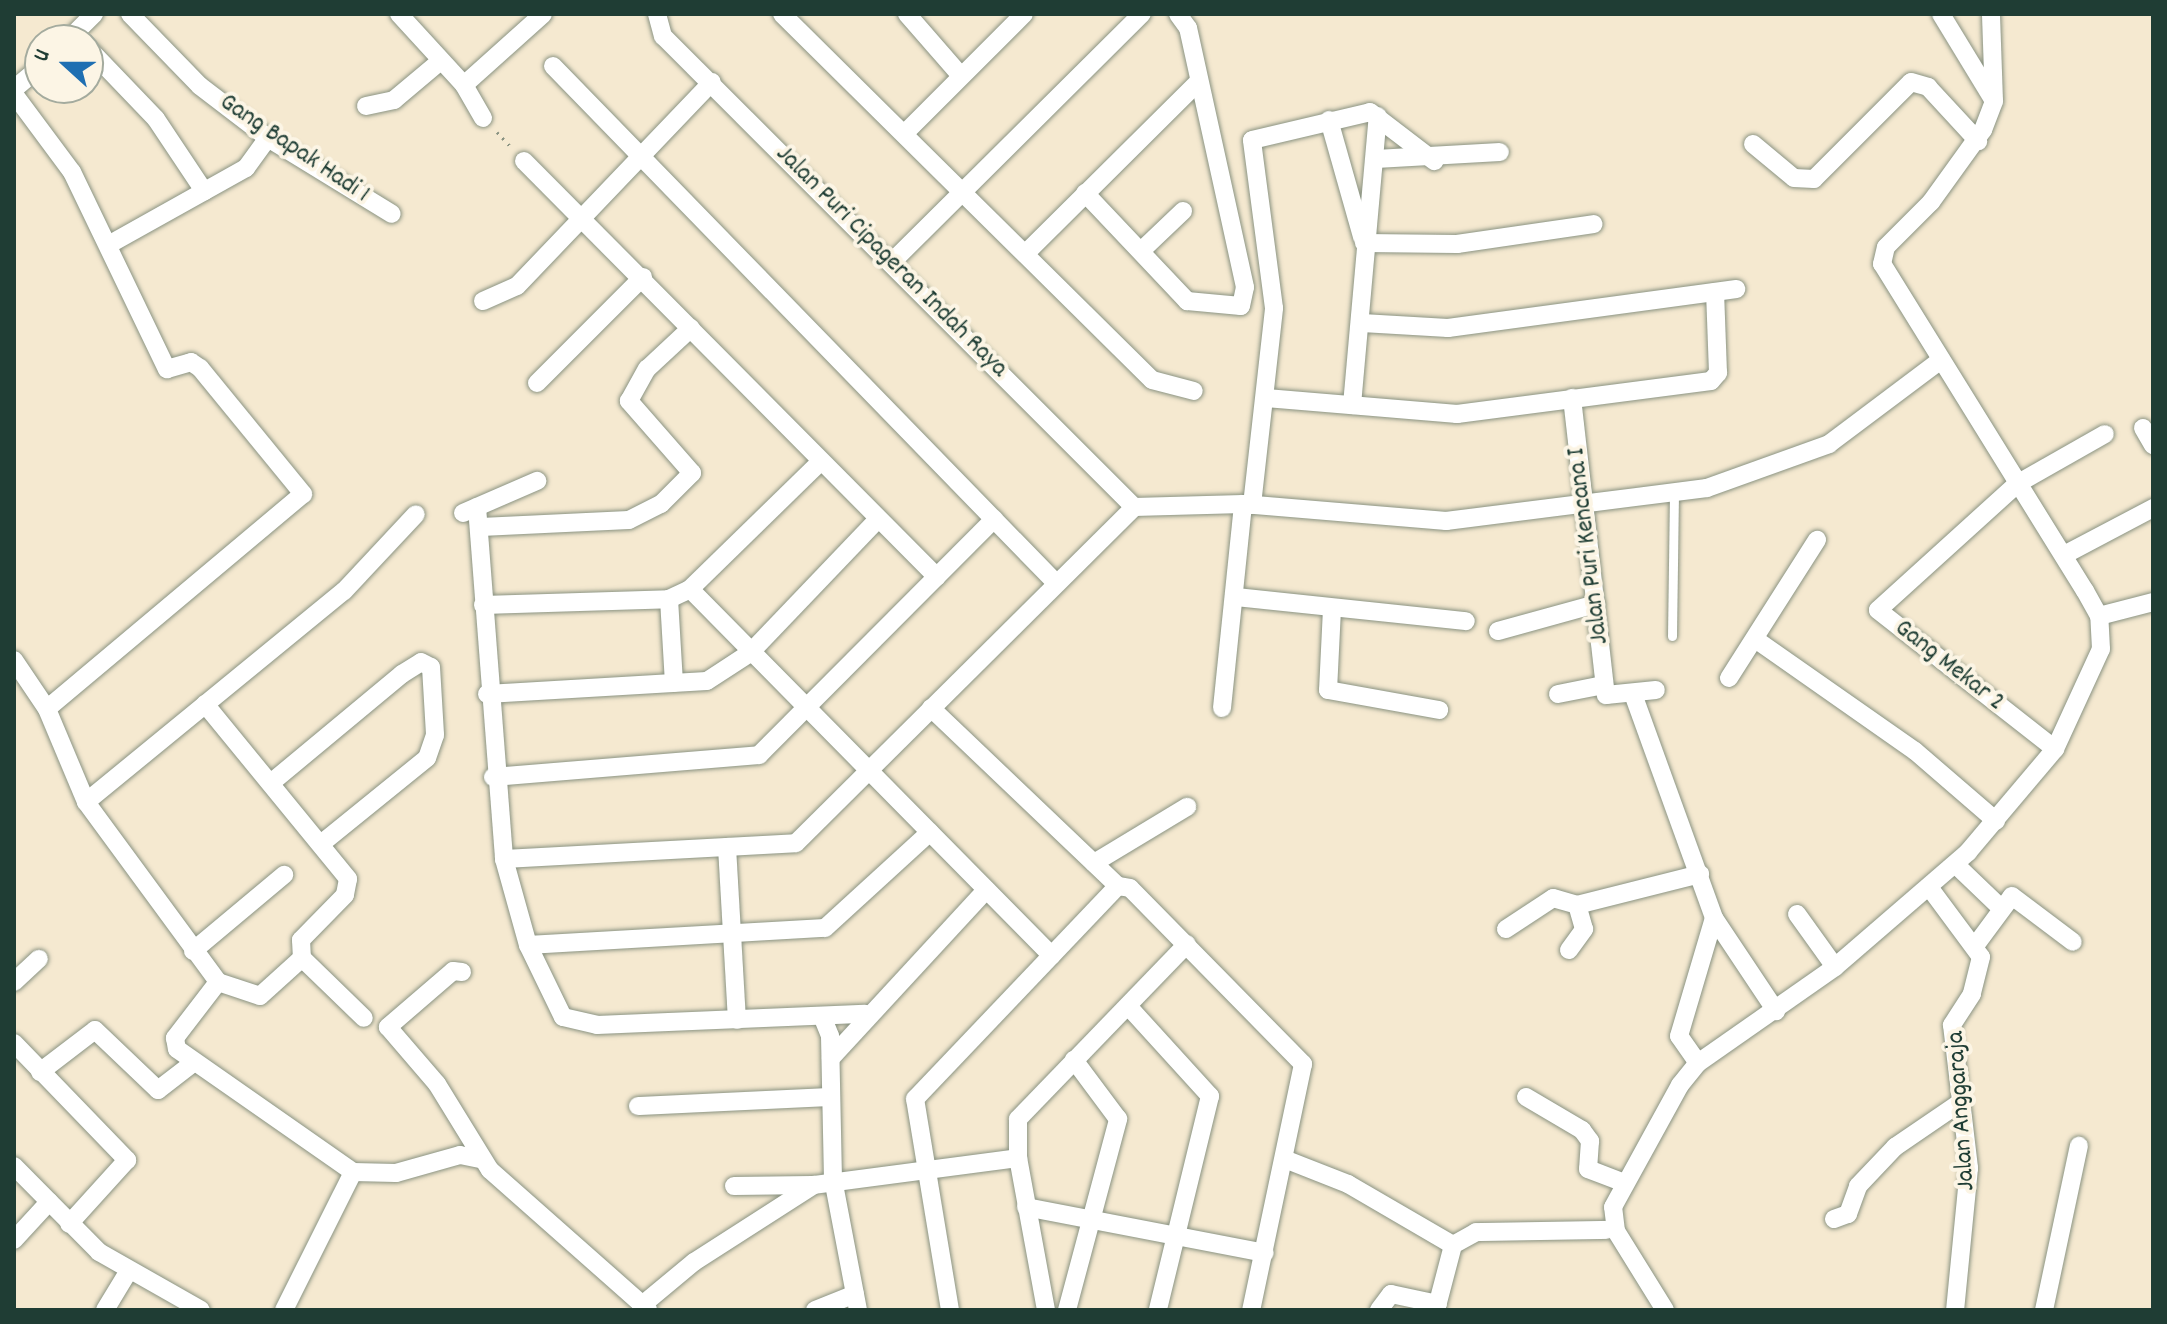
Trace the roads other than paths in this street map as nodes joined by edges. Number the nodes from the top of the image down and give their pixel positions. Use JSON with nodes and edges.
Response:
{"nodes":[{"id":1,"x":130,"y":14,"type":"edge"},
{"id":2,"x":399,"y":14,"type":"edge"},
{"id":3,"x":543,"y":14,"type":"edge"},
{"id":4,"x":657,"y":14,"type":"edge"},
{"id":5,"x":782,"y":14,"type":"edge"},
{"id":6,"x":907,"y":14,"type":"edge"},
{"id":7,"x":1024,"y":14,"type":"edge"},
{"id":8,"x":1142,"y":14,"type":"edge"},
{"id":9,"x":1178,"y":14,"type":"edge"},
{"id":10,"x":1941,"y":14,"type":"edge"},
{"id":11,"x":1991,"y":14,"type":"edge"},
{"id":12,"x":438,"y":63,"type":"junction"},
{"id":13,"x":104,"y":65,"type":"edge"},
{"id":14,"x":553,"y":66,"type":"dead end"},
{"id":15,"x":961,"y":76,"type":"junction"},
{"id":16,"x":712,"y":82,"type":"junction"},
{"id":17,"x":1196,"y":84,"type":"junction"},
{"id":18,"x":464,"y":85,"type":"junction"},
{"id":19,"x":14,"y":91,"type":"edge"},
{"id":20,"x":1994,"y":101,"type":"junction"},
{"id":21,"x":366,"y":106,"type":"dead end"},
{"id":22,"x":1378,"y":116,"type":"junction"},
{"id":23,"x":483,"y":118,"type":"road end"},
{"id":24,"x":1329,"y":120,"type":"junction"},
{"id":25,"x":905,"y":133,"type":"junction"},
{"id":26,"x":1978,"y":141,"type":"junction"},
{"id":27,"x":1753,"y":144,"type":"dead end"},
{"id":28,"x":261,"y":150,"type":"junction"},
{"id":29,"x":1500,"y":152,"type":"dead end"},
{"id":30,"x":646,"y":156,"type":"junction"},
{"id":31,"x":1376,"y":159,"type":"junction"},
{"id":32,"x":524,"y":161,"type":"road end"},
{"id":33,"x":1434,"y":161,"type":"junction"},
{"id":34,"x":204,"y":191,"type":"junction"},
{"id":35,"x":964,"y":192,"type":"junction"},
{"id":36,"x":1085,"y":193,"type":"junction"},
{"id":37,"x":1183,"y":211,"type":"dead end"},
{"id":38,"x":392,"y":214,"type":"dead end"},
{"id":39,"x":585,"y":218,"type":"junction"},
{"id":40,"x":1594,"y":224,"type":"dead end"},
{"id":41,"x":1364,"y":243,"type":"junction"},
{"id":42,"x":110,"y":244,"type":"junction"},
{"id":43,"x":1141,"y":251,"type":"junction"},
{"id":44,"x":1026,"y":253,"type":"junction"},
{"id":45,"x":892,"y":262,"type":"junction"},
{"id":46,"x":643,"y":277,"type":"junction"},
{"id":47,"x":1736,"y":289,"type":"dead end"},
{"id":48,"x":1715,"y":292,"type":"junction"},
{"id":49,"x":483,"y":301,"type":"dead end"},
{"id":50,"x":1362,"y":323,"type":"junction"},
{"id":51,"x":691,"y":328,"type":"junction"},
{"id":52,"x":1941,"y":360,"type":"junction"},
{"id":53,"x":537,"y":383,"type":"dead end"},
{"id":54,"x":1194,"y":391,"type":"dead end"},
{"id":55,"x":1266,"y":398,"type":"junction"},
{"id":56,"x":1572,"y":398,"type":"junction"},
{"id":57,"x":1352,"y":405,"type":"junction"},
{"id":58,"x":2143,"y":428,"type":"dead end"},
{"id":59,"x":2105,"y":434,"type":"dead end"},
{"id":60,"x":2153,"y":445,"type":"edge"},
{"id":61,"x":820,"y":462,"type":"junction"},
{"id":62,"x":537,"y":481,"type":"dead end"},
{"id":63,"x":2017,"y":484,"type":"junction"},
{"id":64,"x":1674,"y":493,"type":"junction"},
{"id":65,"x":1583,"y":501,"type":"junction"},
{"id":66,"x":1248,"y":504,"type":"junction"},
{"id":67,"x":1134,"y":507,"type":"junction"},
{"id":68,"x":2153,"y":508,"type":"edge"},
{"id":69,"x":416,"y":514,"type":"dead end"},
{"id":70,"x":994,"y":519,"type":"junction"},
{"id":71,"x":877,"y":520,"type":"junction"},
{"id":72,"x":481,"y":527,"type":"junction"},
{"id":73,"x":1817,"y":540,"type":"dead end"},
{"id":74,"x":2064,"y":555,"type":"junction"},
{"id":75,"x":937,"y":577,"type":"junction"},
{"id":76,"x":1055,"y":582,"type":"junction"},
{"id":77,"x":690,"y":589,"type":"junction"},
{"id":78,"x":1236,"y":597,"type":"junction"},
{"id":79,"x":669,"y":599,"type":"junction"},
{"id":80,"x":2153,"y":602,"type":"edge"},
{"id":81,"x":1596,"y":604,"type":"junction"},
{"id":82,"x":483,"y":605,"type":"junction"},
{"id":83,"x":1332,"y":609,"type":"junction"},
{"id":84,"x":2099,"y":616,"type":"junction"},
{"id":85,"x":1466,"y":621,"type":"dead end"},
{"id":86,"x":1498,"y":631,"type":"dead end"},
{"id":87,"x":1672,"y":636,"type":"dead end"},
{"id":88,"x":1755,"y":639,"type":"junction"},
{"id":89,"x":750,"y":653,"type":"junction"},
{"id":90,"x":14,"y":660,"type":"edge"},
{"id":91,"x":1729,"y":678,"type":"dead end"},
{"id":92,"x":674,"y":683,"type":"junction"},
{"id":93,"x":1605,"y":690,"type":"junction"},
{"id":94,"x":1656,"y":690,"type":"dead end"},
{"id":95,"x":487,"y":694,"type":"junction"},
{"id":96,"x":1558,"y":694,"type":"dead end"},
{"id":97,"x":1633,"y":694,"type":"junction"},
{"id":98,"x":205,"y":704,"type":"junction"},
{"id":99,"x":931,"y":708,"type":"junction"},
{"id":100,"x":1222,"y":708,"type":"dead end"},
{"id":101,"x":47,"y":709,"type":"junction"},
{"id":102,"x":807,"y":710,"type":"junction"},
{"id":103,"x":1439,"y":710,"type":"dead end"},
{"id":104,"x":2055,"y":749,"type":"junction"},
{"id":105,"x":869,"y":773,"type":"junction"},
{"id":106,"x":493,"y":777,"type":"junction"},
{"id":107,"x":272,"y":782,"type":"junction"},
{"id":108,"x":86,"y":802,"type":"junction"},
{"id":109,"x":1187,"y":807,"type":"dead end"},
{"id":110,"x":1996,"y":821,"type":"junction"},
{"id":111,"x":930,"y":832,"type":"junction"},
{"id":112,"x":322,"y":843,"type":"junction"},
{"id":113,"x":727,"y":847,"type":"junction"},
{"id":114,"x":504,"y":859,"type":"junction"},
{"id":115,"x":1094,"y":863,"type":"junction"},
{"id":116,"x":1955,"y":864,"type":"junction"},
{"id":117,"x":1700,"y":874,"type":"junction"},
{"id":118,"x":284,"y":875,"type":"dead end"},
{"id":119,"x":1118,"y":886,"type":"junction"},
{"id":120,"x":1929,"y":887,"type":"junction"},
{"id":121,"x":986,"y":890,"type":"junction"},
{"id":122,"x":1577,"y":905,"type":"junction"},
{"id":123,"x":1999,"y":906,"type":"junction"},
{"id":124,"x":1797,"y":914,"type":"dead end"},
{"id":125,"x":1714,"y":918,"type":"junction"},
{"id":126,"x":1506,"y":929,"type":"dead end"},
{"id":127,"x":733,"y":933,"type":"junction"},
{"id":128,"x":2073,"y":942,"type":"dead end"},
{"id":129,"x":1187,"y":944,"type":"junction"},
{"id":130,"x":528,"y":945,"type":"junction"},
{"id":131,"x":1975,"y":946,"type":"junction"},
{"id":132,"x":1569,"y":950,"type":"dead end"},
{"id":133,"x":193,"y":951,"type":"junction"},
{"id":134,"x":1052,"y":956,"type":"junction"},
{"id":135,"x":302,"y":958,"type":"junction"},
{"id":136,"x":39,"y":959,"type":"dead end"},
{"id":137,"x":1835,"y":967,"type":"junction"},
{"id":138,"x":462,"y":972,"type":"dead end"},
{"id":139,"x":14,"y":982,"type":"edge"},
{"id":140,"x":218,"y":982,"type":"junction"},
{"id":141,"x":1128,"y":1006,"type":"junction"},
{"id":142,"x":1776,"y":1011,"type":"junction"},
{"id":143,"x":865,"y":1014,"type":"junction"},
{"id":144,"x":822,"y":1016,"type":"junction"},
{"id":145,"x":364,"y":1018,"type":"dead end"},
{"id":146,"x":737,"y":1020,"type":"junction"},
{"id":147,"x":14,"y":1043,"type":"edge"},
{"id":148,"x":831,"y":1058,"type":"junction"},
{"id":149,"x":1074,"y":1060,"type":"junction"},
{"id":150,"x":193,"y":1063,"type":"junction"},
{"id":151,"x":1698,"y":1063,"type":"junction"},
{"id":152,"x":40,"y":1072,"type":"junction"},
{"id":153,"x":831,"y":1097,"type":"junction"},
{"id":154,"x":1526,"y":1097,"type":"dead end"},
{"id":155,"x":1961,"y":1102,"type":"junction"},
{"id":156,"x":638,"y":1106,"type":"dead end"},
{"id":157,"x":2079,"y":1146,"type":"dead end"},
{"id":158,"x":1018,"y":1158,"type":"junction"},
{"id":159,"x":480,"y":1159,"type":"junction"},
{"id":160,"x":1287,"y":1160,"type":"junction"},
{"id":161,"x":14,"y":1166,"type":"edge"},
{"id":162,"x":924,"y":1167,"type":"junction"},
{"id":163,"x":353,"y":1172,"type":"junction"},
{"id":164,"x":833,"y":1179,"type":"junction"},
{"id":165,"x":1622,"y":1182,"type":"junction"},
{"id":166,"x":814,"y":1185,"type":"junction"},
{"id":167,"x":734,"y":1186,"type":"dead end"},
{"id":168,"x":49,"y":1202,"type":"junction"},
{"id":169,"x":1026,"y":1207,"type":"junction"},
{"id":170,"x":1095,"y":1215,"type":"junction"},
{"id":171,"x":1834,"y":1219,"type":"dead end"},
{"id":172,"x":69,"y":1224,"type":"junction"},
{"id":173,"x":1606,"y":1230,"type":"dead end"},
{"id":174,"x":1177,"y":1233,"type":"junction"},
{"id":175,"x":14,"y":1240,"type":"edge"},
{"id":176,"x":1453,"y":1245,"type":"junction"},
{"id":177,"x":1265,"y":1253,"type":"junction"},
{"id":178,"x":128,"y":1272,"type":"junction"},
{"id":179,"x":850,"y":1303,"type":"edge"},
{"id":180,"x":1437,"y":1307,"type":"edge"},
{"id":181,"x":644,"y":1308,"type":"edge"},
{"id":182,"x":105,"y":1310,"type":"edge"},
{"id":183,"x":201,"y":1310,"type":"edge"},
{"id":184,"x":284,"y":1310,"type":"edge"},
{"id":185,"x":815,"y":1310,"type":"edge"},
{"id":186,"x":950,"y":1310,"type":"edge"},
{"id":187,"x":1046,"y":1310,"type":"edge"},
{"id":188,"x":1067,"y":1310,"type":"edge"},
{"id":189,"x":1158,"y":1310,"type":"edge"},
{"id":190,"x":1251,"y":1310,"type":"edge"},
{"id":191,"x":1379,"y":1310,"type":"edge"},
{"id":192,"x":1665,"y":1310,"type":"edge"},
{"id":193,"x":1955,"y":1310,"type":"edge"},
{"id":194,"x":2044,"y":1310,"type":"edge"}],
"edges":[{"from":1,"to":28,"type":"street","name":"Gang Bapak Hadi 1"},
{"from":2,"to":12,"type":"street"},
{"from":3,"to":18,"type":"street"},
{"from":4,"to":16,"type":"street","name":"Jalan Puri Cipageran Indah Raya"},
{"from":5,"to":25,"type":"street"},
{"from":6,"to":15,"type":"street"},
{"from":7,"to":15,"type":"street"},
{"from":8,"to":35,"type":"street"},
{"from":9,"to":17,"type":"street"},
{"from":10,"to":20,"type":"street"},
{"from":11,"to":20,"type":"street"},
{"from":12,"to":18,"type":"street"},
{"from":12,"to":21,"type":"street"},
{"from":13,"to":34,"type":"street"},
{"from":14,"to":30,"type":"street"},
{"from":15,"to":25,"type":"street"},
{"from":16,"to":30,"type":"street"},
{"from":16,"to":45,"type":"street","name":"Jalan Puri Cipageran Indah Raya"},
{"from":17,"to":36,"type":"street"},
{"from":17,"to":43,"type":"street"},
{"from":18,"to":23,"type":"street"},
{"from":19,"to":42,"type":"street"},
{"from":20,"to":26,"type":"street"},
{"from":22,"to":24,"type":"street"},
{"from":22,"to":31,"type":"street"},
{"from":22,"to":33,"type":"street"},
{"from":24,"to":41,"type":"street"},
{"from":24,"to":55,"type":"street"},
{"from":25,"to":35,"type":"street"},
{"from":26,"to":27,"type":"street"},
{"from":26,"to":52,"type":"street"},
{"from":28,"to":34,"type":"street"},
{"from":28,"to":38,"type":"street","name":"Gang Bapak Hadi 1"},
{"from":29,"to":33,"type":"street"},
{"from":30,"to":39,"type":"street"},
{"from":30,"to":70,"type":"street"},
{"from":31,"to":33,"type":"street"},
{"from":31,"to":41,"type":"street"},
{"from":32,"to":39,"type":"street"},
{"from":34,"to":42,"type":"street"},
{"from":35,"to":44,"type":"street"},
{"from":35,"to":45,"type":"street"},
{"from":36,"to":43,"type":"street"},
{"from":36,"to":44,"type":"street"},
{"from":37,"to":43,"type":"street"},
{"from":39,"to":46,"type":"street"},
{"from":39,"to":49,"type":"street"},
{"from":40,"to":41,"type":"street"},
{"from":41,"to":50,"type":"street"},
{"from":42,"to":101,"type":"street"},
{"from":44,"to":54,"type":"street"},
{"from":45,"to":67,"type":"street","name":"Jalan Puri Cipageran Indah Raya"},
{"from":46,"to":51,"type":"street"},
{"from":46,"to":53,"type":"street"},
{"from":47,"to":48,"type":"street"},
{"from":48,"to":50,"type":"street"},
{"from":48,"to":56,"type":"street"},
{"from":50,"to":57,"type":"street"},
{"from":51,"to":61,"type":"street"},
{"from":51,"to":72,"type":"street"},
{"from":52,"to":63,"type":"street"},
{"from":52,"to":64,"type":"street"},
{"from":55,"to":57,"type":"street"},
{"from":55,"to":66,"type":"street"},
{"from":56,"to":57,"type":"street"},
{"from":56,"to":65,"type":"street","name":"Jalan Puri Kencana I"},
{"from":58,"to":60,"type":"street"},
{"from":59,"to":63,"type":"street"},
{"from":61,"to":71,"type":"street"},
{"from":61,"to":77,"type":"street"},
{"from":62,"to":72,"type":"street"},
{"from":63,"to":74,"type":"street"},
{"from":63,"to":104,"type":"street","name":"Gang Mekar 2"},
{"from":64,"to":65,"type":"street"},
{"from":64,"to":87,"type":"lane"},
{"from":65,"to":66,"type":"street"},
{"from":65,"to":81,"type":"street","name":"Jalan Puri Kencana I"},
{"from":66,"to":67,"type":"street"},
{"from":66,"to":78,"type":"street"},
{"from":67,"to":76,"type":"street"},
{"from":68,"to":74,"type":"street"},
{"from":69,"to":98,"type":"street"},
{"from":70,"to":75,"type":"street"},
{"from":70,"to":76,"type":"street"},
{"from":71,"to":75,"type":"street"},
{"from":71,"to":89,"type":"street"},
{"from":72,"to":82,"type":"street"},
{"from":73,"to":88,"type":"street"},
{"from":74,"to":84,"type":"street"},
{"from":75,"to":102,"type":"street"},
{"from":76,"to":99,"type":"street"},
{"from":77,"to":79,"type":"street"},
{"from":77,"to":89,"type":"street"},
{"from":78,"to":83,"type":"street"},
{"from":78,"to":100,"type":"street"},
{"from":79,"to":82,"type":"street"},
{"from":79,"to":92,"type":"street"},
{"from":80,"to":84,"type":"street"},
{"from":81,"to":86,"type":"street"},
{"from":81,"to":93,"type":"street","name":"Jalan Puri Kencana I"},
{"from":82,"to":95,"type":"street"},
{"from":83,"to":85,"type":"street"},
{"from":83,"to":103,"type":"street"},
{"from":84,"to":104,"type":"street"},
{"from":88,"to":91,"type":"street"},
{"from":88,"to":110,"type":"street"},
{"from":89,"to":92,"type":"street"},
{"from":89,"to":102,"type":"street"},
{"from":90,"to":101,"type":"street"},
{"from":92,"to":95,"type":"street"},
{"from":93,"to":96,"type":"street"},
{"from":93,"to":97,"type":"street"},
{"from":94,"to":97,"type":"street"},
{"from":95,"to":106,"type":"street"},
{"from":97,"to":117,"type":"street"},
{"from":98,"to":107,"type":"street"},
{"from":98,"to":108,"type":"street"},
{"from":99,"to":105,"type":"street"},
{"from":99,"to":115,"type":"street"},
{"from":101,"to":108,"type":"street"},
{"from":102,"to":105,"type":"street"},
{"from":102,"to":106,"type":"street"},
{"from":104,"to":110,"type":"street"},
{"from":105,"to":111,"type":"street"},
{"from":105,"to":113,"type":"street"},
{"from":106,"to":114,"type":"street"},
{"from":107,"to":112,"type":"street"},
{"from":107,"to":112,"type":"street"},
{"from":108,"to":133,"type":"street"},
{"from":109,"to":115,"type":"street"},
{"from":110,"to":116,"type":"street"},
{"from":111,"to":121,"type":"street"},
{"from":111,"to":127,"type":"street"},
{"from":112,"to":135,"type":"street"},
{"from":113,"to":114,"type":"street"},
{"from":113,"to":127,"type":"street"},
{"from":114,"to":130,"type":"street"},
{"from":115,"to":119,"type":"street"},
{"from":116,"to":120,"type":"street"},
{"from":116,"to":123,"type":"street"},
{"from":117,"to":122,"type":"street"},
{"from":117,"to":125,"type":"street"},
{"from":118,"to":133,"type":"street"},
{"from":119,"to":129,"type":"street"},
{"from":119,"to":134,"type":"street"},
{"from":120,"to":131,"type":"street"},
{"from":120,"to":137,"type":"street"},
{"from":121,"to":134,"type":"street"},
{"from":121,"to":143,"type":"street"},
{"from":122,"to":126,"type":"street"},
{"from":122,"to":132,"type":"street"},
{"from":123,"to":128,"type":"street"},
{"from":123,"to":131,"type":"street"},
{"from":124,"to":137,"type":"street"},
{"from":125,"to":142,"type":"street"},
{"from":125,"to":151,"type":"street"},
{"from":127,"to":130,"type":"street"},
{"from":127,"to":146,"type":"street"},
{"from":129,"to":141,"type":"street"},
{"from":129,"to":160,"type":"street"},
{"from":130,"to":146,"type":"street"},
{"from":131,"to":155,"type":"street","name":"Jalan Anggaraja"},
{"from":133,"to":140,"type":"street"},
{"from":134,"to":162,"type":"street"},
{"from":135,"to":140,"type":"street"},
{"from":135,"to":145,"type":"street"},
{"from":136,"to":139,"type":"street"},
{"from":137,"to":142,"type":"street"},
{"from":138,"to":159,"type":"street"},
{"from":140,"to":150,"type":"street"},
{"from":141,"to":149,"type":"street"},
{"from":141,"to":174,"type":"street"},
{"from":142,"to":151,"type":"street"},
{"from":143,"to":144,"type":"street"},
{"from":143,"to":148,"type":"street"},
{"from":144,"to":146,"type":"street"},
{"from":144,"to":148,"type":"street"},
{"from":147,"to":152,"type":"street"},
{"from":148,"to":153,"type":"street"},
{"from":149,"to":158,"type":"street"},
{"from":149,"to":170,"type":"street"},
{"from":150,"to":152,"type":"street"},
{"from":150,"to":163,"type":"street"},
{"from":151,"to":165,"type":"street"},
{"from":152,"to":172,"type":"street"},
{"from":153,"to":156,"type":"street"},
{"from":153,"to":164,"type":"street"},
{"from":154,"to":165,"type":"street"},
{"from":155,"to":171,"type":"street"},
{"from":155,"to":193,"type":"street","name":"Jalan Anggaraja"},
{"from":157,"to":194,"type":"street"},
{"from":158,"to":162,"type":"street"},
{"from":158,"to":169,"type":"street"},
{"from":159,"to":163,"type":"street"},
{"from":159,"to":181,"type":"street"},
{"from":160,"to":176,"type":"street"},
{"from":160,"to":177,"type":"street"},
{"from":161,"to":168,"type":"street"},
{"from":162,"to":164,"type":"street"},
{"from":162,"to":186,"type":"street"},
{"from":163,"to":184,"type":"street"},
{"from":164,"to":166,"type":"street"},
{"from":164,"to":179,"type":"street"},
{"from":165,"to":192,"type":"street"},
{"from":166,"to":167,"type":"street"},
{"from":166,"to":181,"type":"street"},
{"from":168,"to":172,"type":"street"},
{"from":168,"to":175,"type":"street"},
{"from":169,"to":170,"type":"street"},
{"from":169,"to":187,"type":"street"},
{"from":170,"to":174,"type":"street"},
{"from":170,"to":188,"type":"street"},
{"from":172,"to":178,"type":"street"},
{"from":173,"to":176,"type":"street"},
{"from":174,"to":177,"type":"street"},
{"from":174,"to":189,"type":"street"},
{"from":176,"to":180,"type":"street"},
{"from":177,"to":190,"type":"street"},
{"from":178,"to":182,"type":"street"},
{"from":178,"to":183,"type":"street"},
{"from":179,"to":185,"type":"street"},
{"from":180,"to":191,"type":"street"}]}
